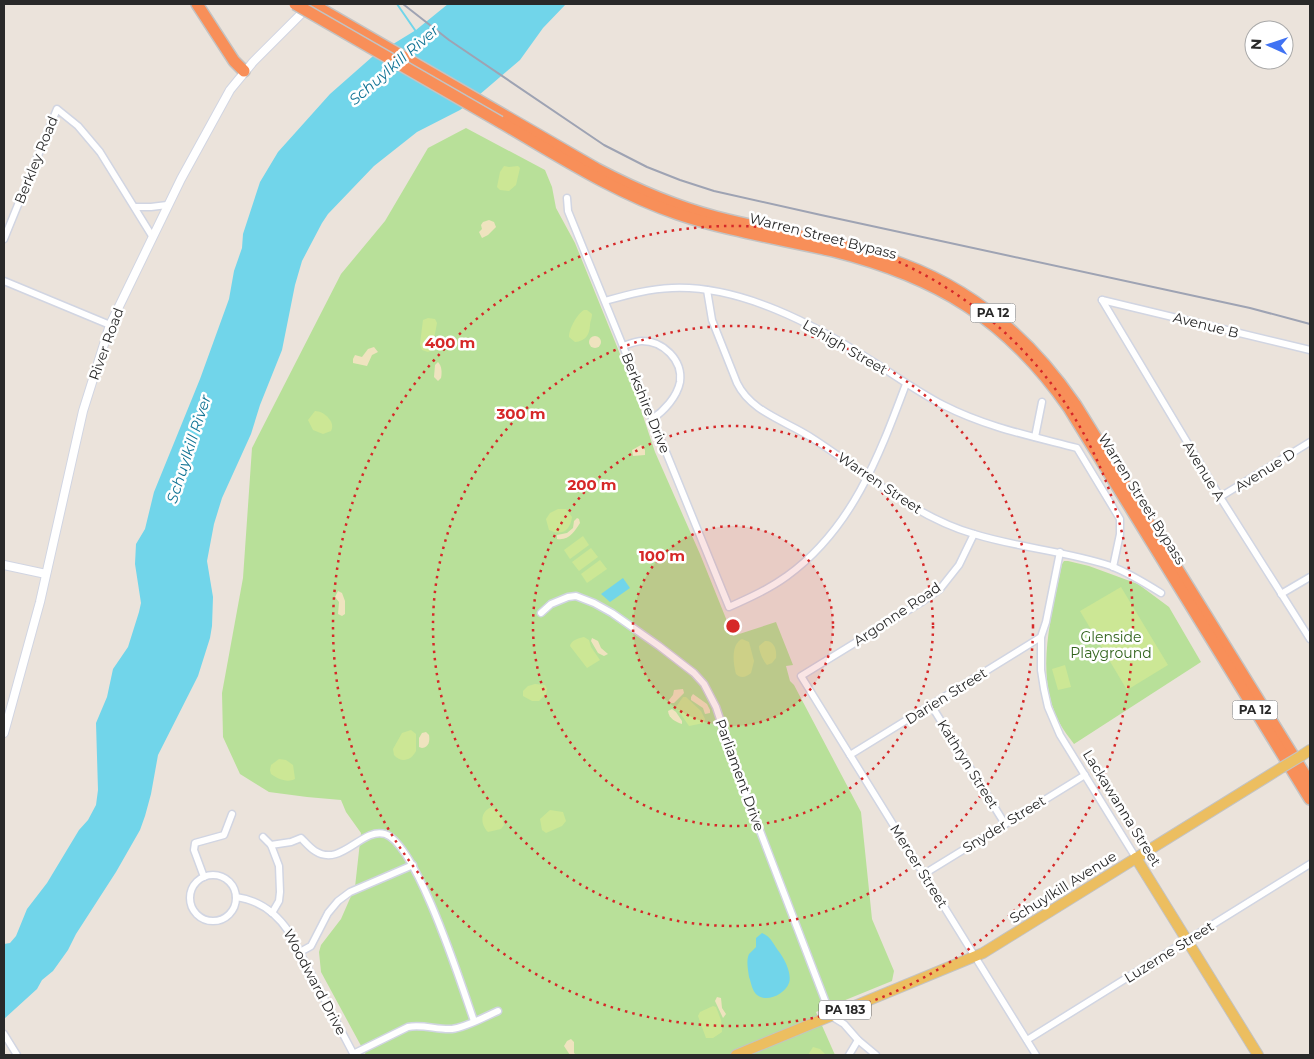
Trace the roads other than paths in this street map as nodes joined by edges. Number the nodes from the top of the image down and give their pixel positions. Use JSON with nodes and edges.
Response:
{"nodes":[{"id":1,"x":197,"y":4,"type":"edge"},
{"id":2,"x":203,"y":4,"type":"edge"},
{"id":3,"x":295,"y":4,"type":"edge"},
{"id":4,"x":311,"y":4,"type":"edge"},
{"id":5,"x":244,"y":71,"type":"junction"},
{"id":6,"x":503,"y":119,"type":"junction"},
{"id":7,"x":567,"y":198,"type":"dead end"},
{"id":8,"x":167,"y":205,"type":"junction"},
{"id":9,"x":135,"y":207,"type":"junction"},
{"id":10,"x":152,"y":236,"type":"junction"},
{"id":11,"x":4,"y":238,"type":"edge"},
{"id":12,"x":4,"y":281,"type":"edge"},
{"id":13,"x":707,"y":290,"type":"junction"},
{"id":14,"x":1102,"y":300,"type":"joint"},
{"id":15,"x":605,"y":302,"type":"junction"},
{"id":16,"x":110,"y":324,"type":"junction"},
{"id":17,"x":623,"y":346,"type":"junction"},
{"id":18,"x":1310,"y":350,"type":"edge"},
{"id":19,"x":906,"y":384,"type":"junction"},
{"id":20,"x":1042,"y":402,"type":"dead end"},
{"id":21,"x":652,"y":419,"type":"junction"},
{"id":22,"x":1035,"y":437,"type":"junction"},
{"id":23,"x":1310,"y":442,"type":"edge"},
{"id":24,"x":869,"y":478,"type":"junction"},
{"id":25,"x":1220,"y":497,"type":"junction"},
{"id":26,"x":974,"y":534,"type":"junction"},
{"id":27,"x":1060,"y":552,"type":"junction"},
{"id":28,"x":4,"y":565,"type":"edge"},
{"id":29,"x":1113,"y":567,"type":"junction"},
{"id":30,"x":46,"y":574,"type":"junction"},
{"id":31,"x":1310,"y":577,"type":"edge"},
{"id":32,"x":1161,"y":593,"type":"dead end"},
{"id":33,"x":1281,"y":594,"type":"junction"},
{"id":34,"x":541,"y":613,"type":"dead end"},
{"id":35,"x":1041,"y":637,"type":"junction"},
{"id":36,"x":1310,"y":639,"type":"edge"},
{"id":37,"x":801,"y":676,"type":"joint"},
{"id":38,"x":931,"y":705,"type":"junction"},
{"id":39,"x":4,"y":729,"type":"edge"},
{"id":40,"x":1310,"y":750,"type":"edge"},
{"id":41,"x":850,"y":755,"type":"junction"},
{"id":42,"x":1085,"y":775,"type":"junction"},
{"id":43,"x":1310,"y":783,"type":"edge"},
{"id":44,"x":1310,"y":798,"type":"edge"},
{"id":45,"x":232,"y":814,"type":"dead end"},
{"id":46,"x":1005,"y":824,"type":"junction"},
{"id":47,"x":263,"y":837,"type":"dead end"},
{"id":48,"x":271,"y":845,"type":"junction"},
{"id":49,"x":1136,"y":858,"type":"junction"},
{"id":50,"x":1310,"y":864,"type":"edge"},
{"id":51,"x":413,"y":865,"type":"junction"},
{"id":52,"x":924,"y":874,"type":"junction"},
{"id":53,"x":204,"y":877,"type":"junction"},
{"id":54,"x":236,"y":897,"type":"junction"},
{"id":55,"x":272,"y":912,"type":"junction"},
{"id":56,"x":1188,"y":940,"type":"junction"},
{"id":57,"x":300,"y":952,"type":"junction"},
{"id":58,"x":975,"y":956,"type":"junction"},
{"id":59,"x":498,"y":1011,"type":"dead end"},
{"id":60,"x":831,"y":1016,"type":"junction"},
{"id":61,"x":474,"y":1021,"type":"junction"},
{"id":62,"x":4,"y":1034,"type":"edge"},
{"id":63,"x":858,"y":1040,"type":"junction"},
{"id":64,"x":1027,"y":1040,"type":"junction"},
{"id":65,"x":17,"y":1055,"type":"edge"},
{"id":66,"x":353,"y":1055,"type":"edge"},
{"id":67,"x":736,"y":1055,"type":"edge"},
{"id":68,"x":849,"y":1055,"type":"edge"},
{"id":69,"x":876,"y":1055,"type":"edge"},
{"id":70,"x":1036,"y":1055,"type":"edge"},
{"id":71,"x":1258,"y":1055,"type":"edge"}],
"edges":[{"from":1,"to":5,"type":"highway"},
{"from":2,"to":5,"type":"highway"},
{"from":3,"to":6,"type":"highway","name":"Warren Street Bypass","number":"PA 12","bridge":true},
{"from":4,"to":5,"type":"street","name":"River Road"},
{"from":4,"to":6,"type":"highway","name":"Warren Street Bypass","number":"PA 12"},
{"from":5,"to":8,"type":"street","name":"River Road"},
{"from":6,"to":43,"type":"highway","name":"Warren Street Bypass","number":"PA 12"},
{"from":6,"to":44,"type":"highway","name":"Warren Street Bypass","number":"PA 12"},
{"from":7,"to":15,"type":"street","name":"Berkshire Drive"},
{"from":8,"to":9,"type":"street"},
{"from":8,"to":10,"type":"street","name":"River Road"},
{"from":9,"to":10,"type":"street"},
{"from":9,"to":11,"type":"street","name":"Berkley Road"},
{"from":10,"to":16,"type":"street","name":"River Road"},
{"from":12,"to":16,"type":"street"},
{"from":13,"to":15,"type":"street","name":"Lehigh Street"},
{"from":13,"to":19,"type":"street","name":"Lehigh Street"},
{"from":13,"to":24,"type":"street","name":"Warren Street"},
{"from":14,"to":18,"type":"street","name":"Avenue B"},
{"from":14,"to":25,"type":"street","name":"Avenue A"},
{"from":15,"to":17,"type":"street","name":"Berkshire Drive"},
{"from":16,"to":30,"type":"street","name":"River Road"},
{"from":17,"to":21,"type":"street","name":"Berkshire Drive"},
{"from":17,"to":21,"type":"street"},
{"from":19,"to":22,"type":"street","name":"Lehigh Street"},
{"from":19,"to":24,"type":"street"},
{"from":20,"to":22,"type":"street"},
{"from":21,"to":24,"type":"street","name":"Berkshire Drive"},
{"from":22,"to":29,"type":"street","name":"Lehigh Street"},
{"from":23,"to":25,"type":"street","name":"Avenue D"},
{"from":24,"to":26,"type":"street","name":"Warren Street"},
{"from":25,"to":33,"type":"street","name":"Avenue A"},
{"from":26,"to":27,"type":"street","name":"Warren Street"},
{"from":26,"to":37,"type":"street","name":"Argonne Road"},
{"from":27,"to":29,"type":"street","name":"Warren Street"},
{"from":27,"to":35,"type":"street","name":"Lackawanna Street"},
{"from":28,"to":30,"type":"street"},
{"from":29,"to":32,"type":"street","name":"Warren Street"},
{"from":30,"to":39,"type":"street","name":"River Road"},
{"from":31,"to":33,"type":"street"},
{"from":33,"to":36,"type":"street","name":"Avenue A"},
{"from":34,"to":60,"type":"street","name":"Parliament Drive"},
{"from":35,"to":38,"type":"street","name":"Darien Street"},
{"from":35,"to":42,"type":"street","name":"Lackawanna Street"},
{"from":37,"to":41,"type":"street","name":"Mercer Street"},
{"from":38,"to":41,"type":"street","name":"Darien Street"},
{"from":38,"to":46,"type":"street","name":"Kathryn Street"},
{"from":40,"to":49,"type":"main road","name":"Schuylkill Avenue","number":"PA 183","bridge":true},
{"from":41,"to":52,"type":"street","name":"Mercer Street"},
{"from":42,"to":46,"type":"street","name":"Snyder Street"},
{"from":42,"to":49,"type":"street","name":"Lackawanna Street"},
{"from":45,"to":53,"type":"street"},
{"from":46,"to":52,"type":"street","name":"Snyder Street"},
{"from":47,"to":48,"type":"street"},
{"from":48,"to":51,"type":"street"},
{"from":48,"to":55,"type":"street"},
{"from":49,"to":56,"type":"main road","name":"Lackawanna Street"},
{"from":49,"to":58,"type":"main road","name":"Schuylkill Avenue","number":"PA 183"},
{"from":50,"to":56,"type":"street","name":"Luzerne Street"},
{"from":51,"to":57,"type":"street"},
{"from":51,"to":61,"type":"street"},
{"from":52,"to":58,"type":"street","name":"Mercer Street"},
{"from":53,"to":54,"type":"street"},
{"from":53,"to":54,"type":"street"},
{"from":54,"to":55,"type":"street","name":"Woodward Drive"},
{"from":55,"to":57,"type":"street","name":"Woodward Drive"},
{"from":56,"to":64,"type":"street","name":"Luzerne Street"},
{"from":56,"to":71,"type":"main road","name":"Lackawanna Street"},
{"from":57,"to":66,"type":"street","name":"Woodward Drive"},
{"from":58,"to":60,"type":"main road","name":"Schuylkill Avenue","number":"PA 183"},
{"from":58,"to":64,"type":"street","name":"Mercer Street"},
{"from":59,"to":61,"type":"street"},
{"from":60,"to":63,"type":"street"},
{"from":60,"to":67,"type":"main road","number":"PA 183"},
{"from":61,"to":66,"type":"street"},
{"from":62,"to":65,"type":"street"},
{"from":63,"to":68,"type":"street"},
{"from":63,"to":69,"type":"street"},
{"from":64,"to":70,"type":"street","name":"Mercer Street"}]}
